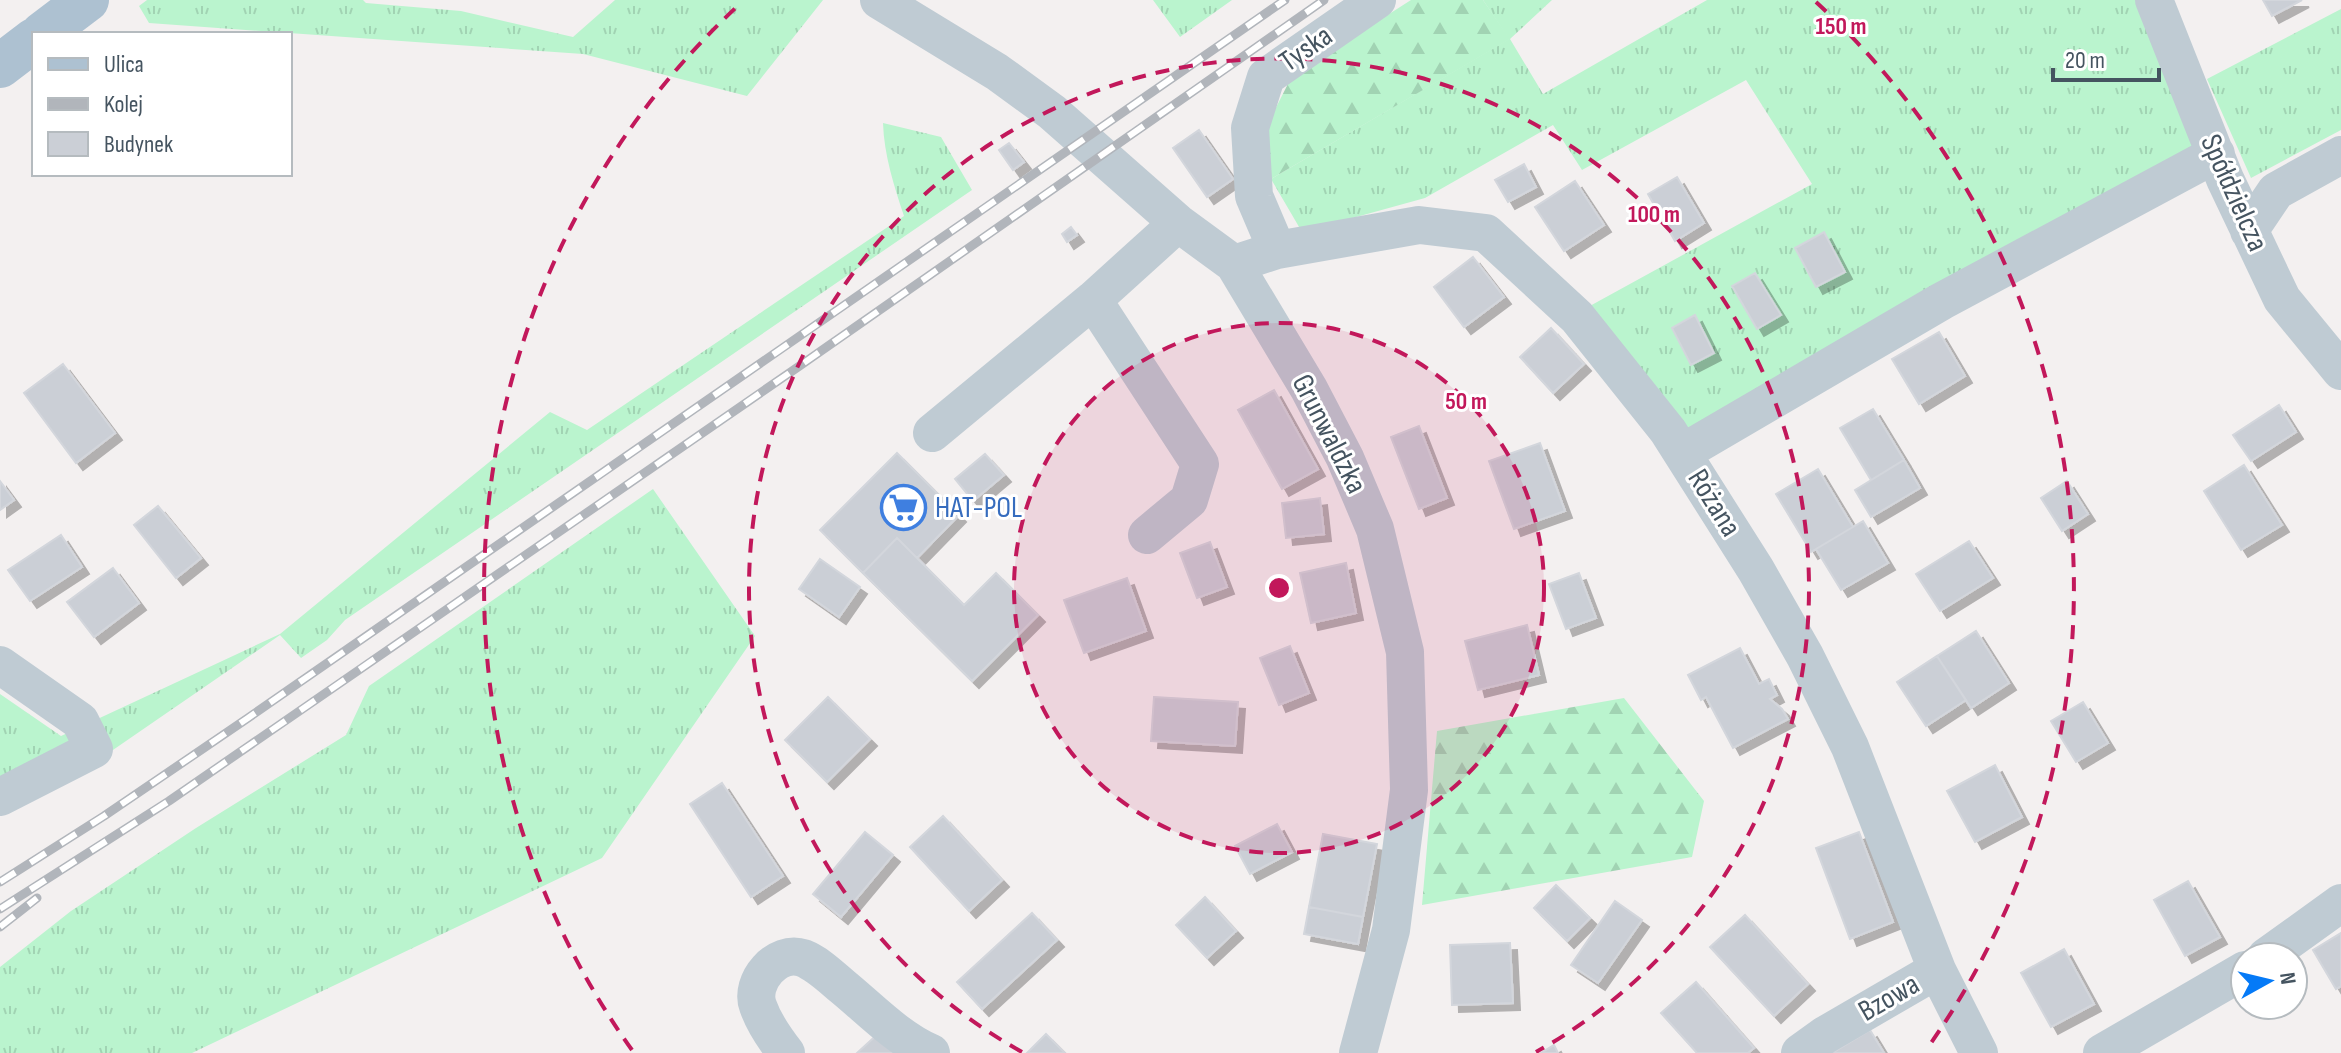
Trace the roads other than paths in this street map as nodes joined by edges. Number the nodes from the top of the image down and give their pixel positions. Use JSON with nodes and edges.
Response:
{"nodes":[{"id":1,"x":87,"y":0,"type":"edge"},
{"id":2,"x":879,"y":0,"type":"edge"},
{"id":3,"x":1377,"y":0,"type":"edge"},
{"id":4,"x":2154,"y":0,"type":"edge"},
{"id":5,"x":45,"y":32,"type":"edge"},
{"id":6,"x":32,"y":42,"type":"edge"},
{"id":7,"x":0,"y":66,"type":"edge"},
{"id":8,"x":2216,"y":154,"type":"junction"},
{"id":9,"x":2341,"y":155,"type":"edge"},
{"id":10,"x":1178,"y":223,"type":"junction"},
{"id":11,"x":2249,"y":231,"type":"junction"},
{"id":12,"x":1277,"y":250,"type":"junction"},
{"id":13,"x":1234,"y":264,"type":"junction"},
{"id":14,"x":1093,"y":300,"type":"junction"},
{"id":15,"x":2341,"y":371,"type":"edge"},
{"id":16,"x":932,"y":433,"type":"dead end"},
{"id":17,"x":1682,"y":453,"type":"junction"},
{"id":18,"x":1147,"y":535,"type":"dead end"},
{"id":19,"x":0,"y":665,"type":"edge"},
{"id":20,"x":0,"y":797,"type":"edge"},
{"id":21,"x":2341,"y":903,"type":"edge"},
{"id":22,"x":2288,"y":941,"type":"edge"},
{"id":23,"x":1937,"y":970,"type":"junction"},
{"id":24,"x":2229,"y":979,"type":"edge"},
{"id":25,"x":786,"y":1053,"type":"edge"},
{"id":26,"x":931,"y":1053,"type":"edge"},
{"id":27,"x":1358,"y":1053,"type":"edge"},
{"id":28,"x":1800,"y":1053,"type":"edge"},
{"id":29,"x":1979,"y":1053,"type":"edge"},
{"id":30,"x":2102,"y":1053,"type":"edge"}],
"edges":[{"from":1,"to":5,"type":"main road"},
{"from":2,"to":10,"type":"street","name":"Grunwaldzka"},
{"from":3,"to":12,"type":"street","name":"Tyska"},
{"from":4,"to":8,"type":"street","name":"Spółdzielcza"},
{"from":6,"to":7,"type":"main road"},
{"from":8,"to":11,"type":"street","name":"Spółdzielcza"},
{"from":8,"to":17,"type":"street"},
{"from":9,"to":11,"type":"street"},
{"from":10,"to":13,"type":"street","name":"Grunwaldzka"},
{"from":10,"to":14,"type":"street"},
{"from":11,"to":15,"type":"street","name":"Spółdzielcza"},
{"from":12,"to":13,"type":"street","name":"Różana"},
{"from":12,"to":17,"type":"street","name":"Różana"},
{"from":13,"to":27,"type":"street","name":"Grunwaldzka"},
{"from":14,"to":16,"type":"street"},
{"from":14,"to":18,"type":"street"},
{"from":17,"to":23,"type":"street","name":"Różana"},
{"from":19,"to":20,"type":"street"},
{"from":21,"to":22,"type":"street"},
{"from":23,"to":28,"type":"street","name":"Bzowa"},
{"from":23,"to":29,"type":"street","name":"Różana"},
{"from":24,"to":30,"type":"street"},
{"from":25,"to":26,"type":"street"}]}
